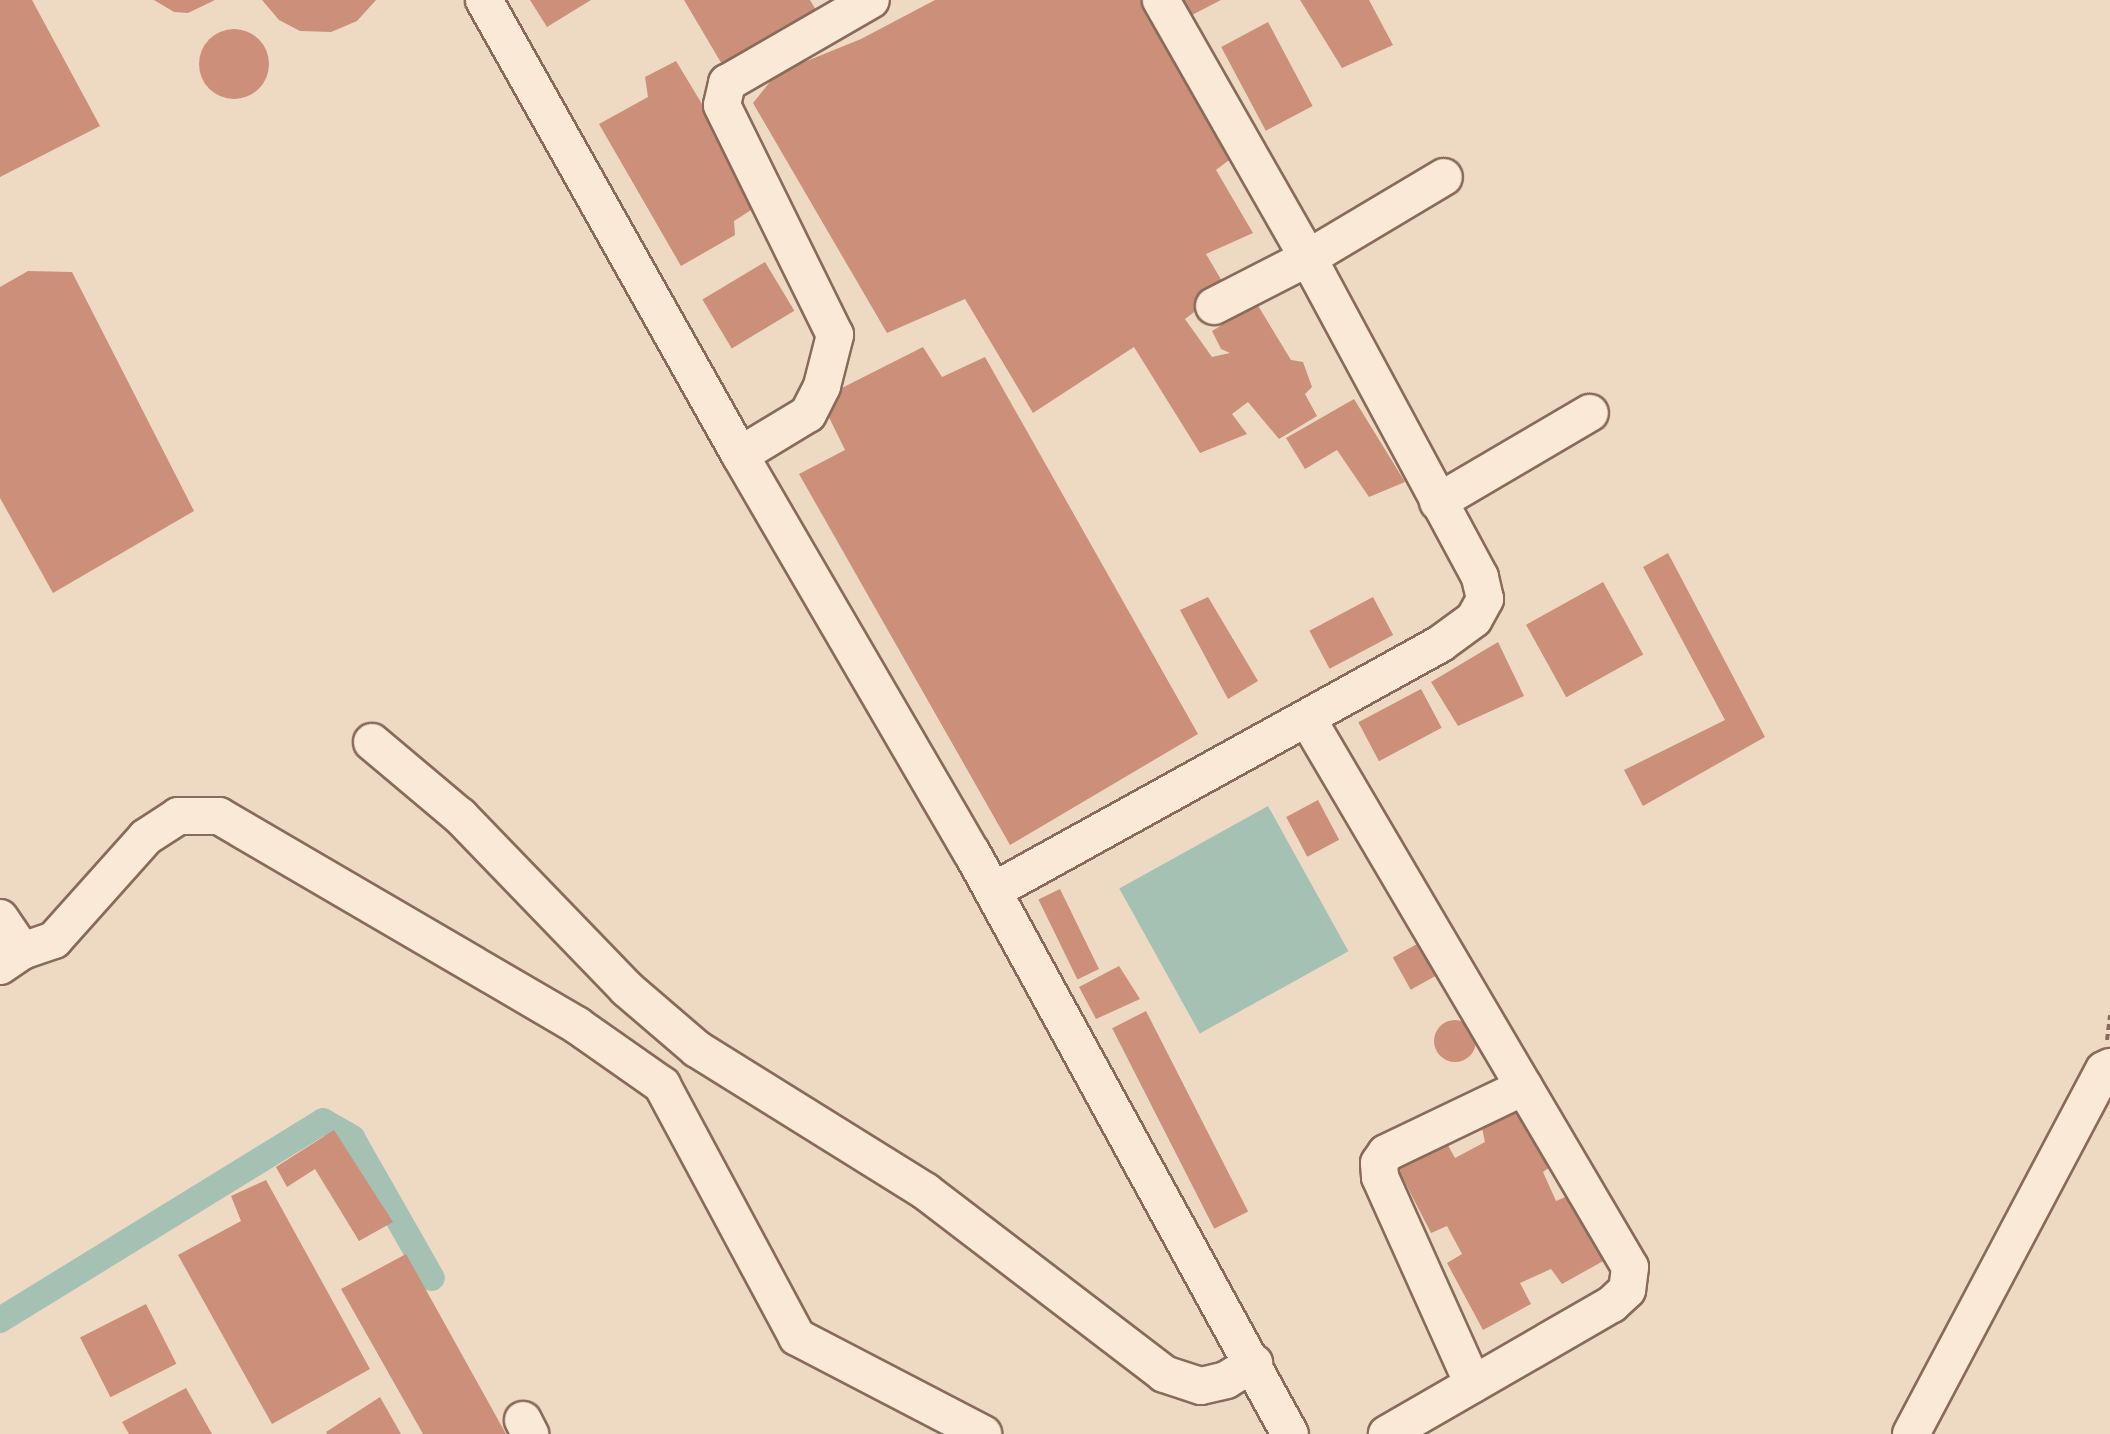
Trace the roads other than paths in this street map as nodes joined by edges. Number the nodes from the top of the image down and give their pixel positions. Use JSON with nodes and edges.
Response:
{"nodes":[{"id":1,"x":484,"y":0,"type":"edge"},
{"id":2,"x":871,"y":0,"type":"edge"},
{"id":3,"x":1161,"y":0,"type":"edge"},
{"id":4,"x":827,"y":11,"type":"edge"},
{"id":5,"x":1444,"y":177,"type":"dead end"},
{"id":6,"x":1308,"y":258,"type":"junction"},
{"id":7,"x":1214,"y":306,"type":"dead end"},
{"id":8,"x":1590,"y":413,"type":"dead end"},
{"id":9,"x":740,"y":455,"type":"junction"},
{"id":10,"x":1438,"y":502,"type":"junction"},
{"id":11,"x":1307,"y":718,"type":"junction"},
{"id":12,"x":372,"y":742,"type":"dead end"},
{"id":13,"x":993,"y":891,"type":"junction"},
{"id":14,"x":0,"y":918,"type":"edge"},
{"id":15,"x":11,"y":959,"type":"edge"},
{"id":16,"x":2110,"y":1067,"type":"edge"},
{"id":17,"x":1524,"y":1087,"type":"junction"},
{"id":18,"x":1254,"y":1363,"type":"junction"},
{"id":19,"x":1473,"y":1384,"type":"junction"},
{"id":20,"x":982,"y":1434,"type":"edge"},
{"id":21,"x":1290,"y":1434,"type":"edge"},
{"id":22,"x":1387,"y":1434,"type":"edge"},
{"id":23,"x":1911,"y":1434,"type":"edge"}],
"edges":[{"from":1,"to":9,"type":"street"},
{"from":2,"to":4,"type":"street"},
{"from":3,"to":6,"type":"street"},
{"from":4,"to":9,"type":"street"},
{"from":5,"to":6,"type":"street"},
{"from":6,"to":7,"type":"street"},
{"from":6,"to":10,"type":"street"},
{"from":8,"to":10,"type":"street"},
{"from":9,"to":13,"type":"street"},
{"from":10,"to":11,"type":"street"},
{"from":11,"to":13,"type":"street"},
{"from":11,"to":17,"type":"street"},
{"from":12,"to":18,"type":"street"},
{"from":13,"to":18,"type":"street"},
{"from":14,"to":15,"type":"street"},
{"from":15,"to":20,"type":"street"},
{"from":16,"to":23,"type":"street"},
{"from":17,"to":19,"type":"street"},
{"from":17,"to":19,"type":"street"},
{"from":18,"to":21,"type":"street"},
{"from":19,"to":22,"type":"street"}]}
